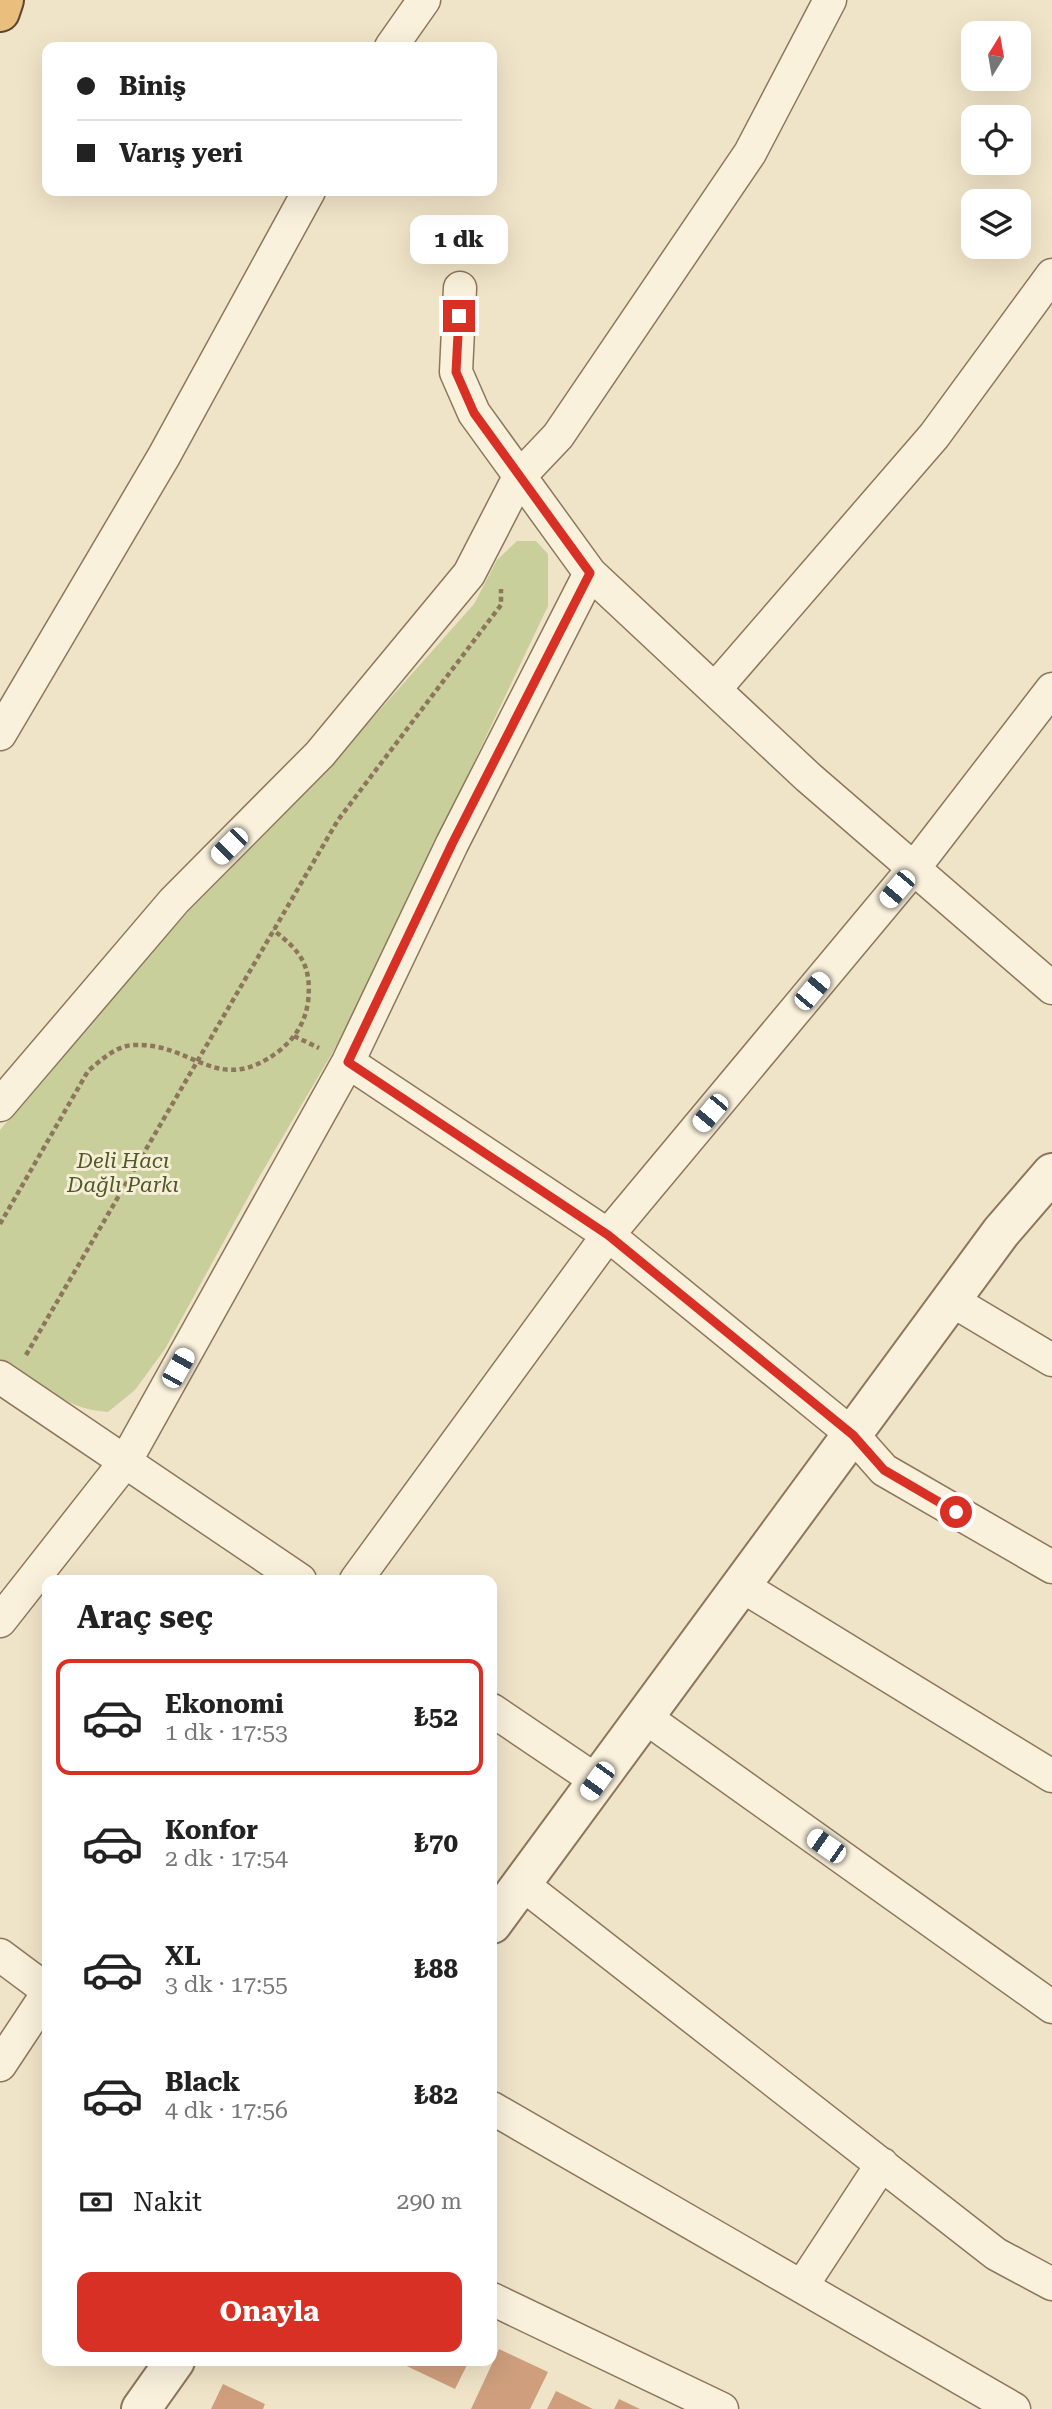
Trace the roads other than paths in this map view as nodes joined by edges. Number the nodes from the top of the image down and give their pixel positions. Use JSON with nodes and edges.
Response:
{"nodes":[{"id":1,"x":4,"y":0,"type":"edge"},
{"id":2,"x":424,"y":0,"type":"edge"},
{"id":3,"x":830,"y":0,"type":"edge"},
{"id":4,"x":0,"y":12,"type":"edge"},
{"id":5,"x":395,"y":42,"type":"edge"},
{"id":6,"x":306,"y":196,"type":"edge"},
{"id":7,"x":460,"y":288,"type":"dead end"},
{"id":8,"x":1048,"y":288,"type":"edge"},
{"id":9,"x":519,"y":477,"type":"junction"},
{"id":10,"x":590,"y":573,"type":"junction"},
{"id":11,"x":715,"y":689,"type":"junction"},
{"id":12,"x":1052,"y":689,"type":"edge"},
{"id":13,"x":0,"y":734,"type":"edge"},
{"id":14,"x":914,"y":869,"type":"junction"},
{"id":15,"x":1052,"y":988,"type":"edge"},
{"id":16,"x":348,"y":1062,"type":"junction"},
{"id":17,"x":0,"y":1105,"type":"edge"},
{"id":18,"x":1052,"y":1173,"type":"edge"},
{"id":19,"x":608,"y":1235,"type":"junction"},
{"id":20,"x":951,"y":1300,"type":"junction"},
{"id":21,"x":1052,"y":1360,"type":"edge"},
{"id":22,"x":5,"y":1380,"type":"edge"},
{"id":23,"x":853,"y":1435,"type":"junction"},
{"id":24,"x":125,"y":1462,"type":"junction"},
{"id":25,"x":1052,"y":1567,"type":"edge"},
{"id":26,"x":293,"y":1575,"type":"edge"},
{"id":27,"x":360,"y":1575,"type":"edge"},
{"id":28,"x":742,"y":1586,"type":"junction"},
{"id":29,"x":0,"y":1621,"type":"edge"},
{"id":30,"x":497,"y":1713,"type":"edge"},
{"id":31,"x":645,"y":1717,"type":"junction"},
{"id":32,"x":1052,"y":1776,"type":"edge"},
{"id":33,"x":597,"y":1781,"type":"junction"},
{"id":34,"x":522,"y":1884,"type":"junction"},
{"id":35,"x":497,"y":1917,"type":"edge"},
{"id":36,"x":0,"y":1955,"type":"edge"},
{"id":37,"x":42,"y":1988,"type":"edge"},
{"id":38,"x":42,"y":2000,"type":"edge"},
{"id":39,"x":1052,"y":2007,"type":"edge"},
{"id":40,"x":0,"y":2065,"type":"edge"},
{"id":41,"x":497,"y":2111,"type":"edge"},
{"id":42,"x":882,"y":2164,"type":"junction"},
{"id":43,"x":1052,"y":2284,"type":"edge"},
{"id":44,"x":802,"y":2286,"type":"junction"},
{"id":45,"x":497,"y":2302,"type":"edge"},
{"id":46,"x":171,"y":2366,"type":"edge"},
{"id":47,"x":141,"y":2409,"type":"edge"},
{"id":48,"x":722,"y":2409,"type":"edge"},
{"id":49,"x":1014,"y":2409,"type":"edge"}],
"edges":[{"from":1,"to":4,"type":"highway"},
{"from":2,"to":5,"type":"street"},
{"from":3,"to":9,"type":"street"},
{"from":6,"to":13,"type":"street"},
{"from":7,"to":9,"type":"street"},
{"from":8,"to":11,"type":"street"},
{"from":9,"to":10,"type":"street"},
{"from":9,"to":17,"type":"street"},
{"from":10,"to":11,"type":"street"},
{"from":10,"to":16,"type":"street"},
{"from":11,"to":14,"type":"street"},
{"from":12,"to":14,"type":"street"},
{"from":14,"to":15,"type":"street"},
{"from":14,"to":19,"type":"street"},
{"from":16,"to":19,"type":"street"},
{"from":16,"to":24,"type":"street"},
{"from":18,"to":20,"type":"street"},
{"from":19,"to":23,"type":"street"},
{"from":19,"to":27,"type":"street"},
{"from":20,"to":21,"type":"street"},
{"from":20,"to":23,"type":"street"},
{"from":22,"to":24,"type":"street"},
{"from":23,"to":25,"type":"street"},
{"from":23,"to":28,"type":"street"},
{"from":24,"to":26,"type":"street"},
{"from":24,"to":29,"type":"street"},
{"from":28,"to":31,"type":"street"},
{"from":28,"to":32,"type":"street"},
{"from":30,"to":33,"type":"street"},
{"from":31,"to":33,"type":"street"},
{"from":31,"to":39,"type":"street"},
{"from":33,"to":34,"type":"street"},
{"from":34,"to":35,"type":"street"},
{"from":34,"to":42,"type":"street"},
{"from":36,"to":37,"type":"street"},
{"from":38,"to":40,"type":"street"},
{"from":41,"to":44,"type":"street"},
{"from":42,"to":43,"type":"street"},
{"from":42,"to":44,"type":"street"},
{"from":44,"to":49,"type":"street"},
{"from":45,"to":48,"type":"street"},
{"from":46,"to":47,"type":"street"}]}
